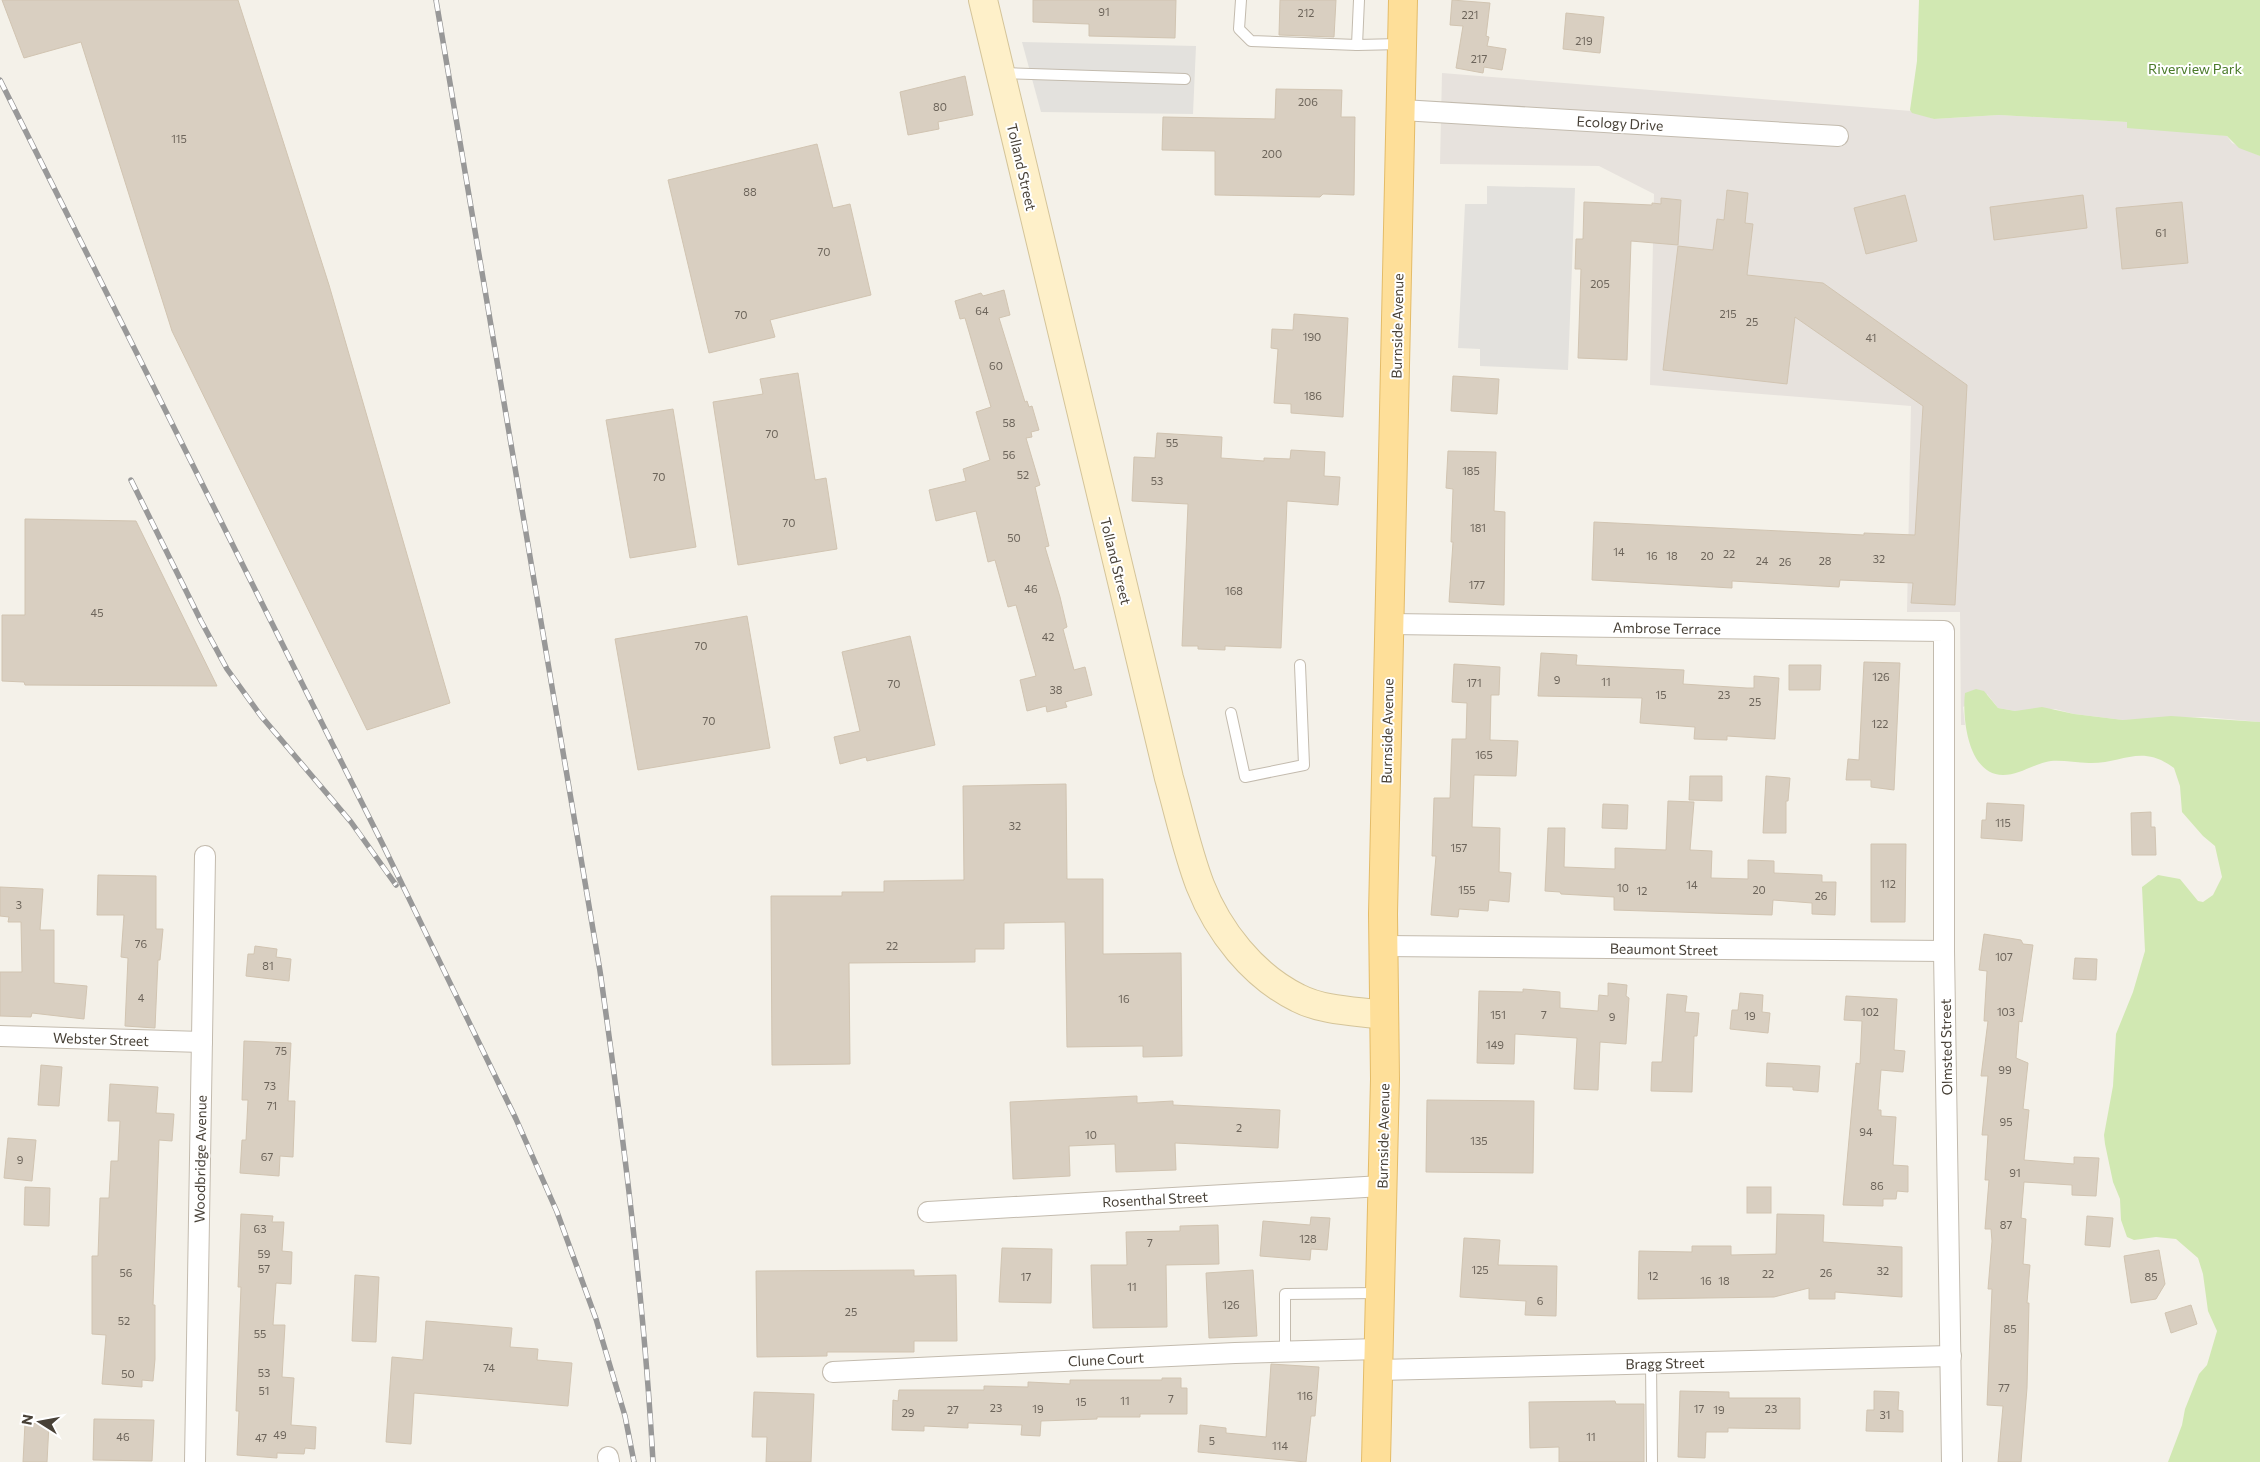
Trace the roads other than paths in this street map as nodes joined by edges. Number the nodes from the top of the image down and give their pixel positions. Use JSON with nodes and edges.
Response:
{"nodes":[{"id":1,"x":983,"y":0,"type":"edge"},
{"id":2,"x":1241,"y":0,"type":"edge"},
{"id":3,"x":1359,"y":0,"type":"edge"},
{"id":4,"x":1403,"y":0,"type":"edge"},
{"id":5,"x":1402,"y":44,"type":"junction"},
{"id":6,"x":1357,"y":45,"type":"junction"},
{"id":7,"x":1000,"y":73,"type":"junction"},
{"id":8,"x":1185,"y":79,"type":"dead end"},
{"id":9,"x":1402,"y":110,"type":"junction"},
{"id":10,"x":1838,"y":136,"type":"dead end"},
{"id":11,"x":1390,"y":624,"type":"junction"},
{"id":12,"x":1944,"y":632,"type":"joint"},
{"id":13,"x":1300,"y":666,"type":"dead end"},
{"id":14,"x":1230,"y":714,"type":"dead end"},
{"id":15,"x":205,"y":856,"type":"dead end"},
{"id":16,"x":1383,"y":946,"type":"junction"},
{"id":17,"x":1944,"y":951,"type":"junction"},
{"id":18,"x":1384,"y":1015,"type":"junction"},
{"id":19,"x":0,"y":1036,"type":"edge"},
{"id":20,"x":202,"y":1042,"type":"junction"},
{"id":21,"x":1382,"y":1186,"type":"junction"},
{"id":22,"x":928,"y":1212,"type":"dead end"},
{"id":23,"x":1380,"y":1294,"type":"junction"},
{"id":24,"x":1285,"y":1352,"type":"junction"},
{"id":25,"x":1951,"y":1356,"type":"junction"},
{"id":26,"x":1378,"y":1360,"type":"junction"},
{"id":27,"x":1651,"y":1363,"type":"junction"},
{"id":28,"x":833,"y":1372,"type":"dead end"},
{"id":29,"x":195,"y":1462,"type":"edge"},
{"id":30,"x":1376,"y":1462,"type":"edge"},
{"id":31,"x":1652,"y":1462,"type":"edge"},
{"id":32,"x":1952,"y":1462,"type":"edge"}],
"edges":[{"from":1,"to":7,"type":"main road","name":"Tolland Street"},
{"from":2,"to":6,"type":"lane"},
{"from":3,"to":6,"type":"lane"},
{"from":4,"to":5,"type":"main road","name":"Burnside Avenue"},
{"from":5,"to":6,"type":"lane"},
{"from":5,"to":9,"type":"main road","name":"Burnside Avenue"},
{"from":7,"to":8,"type":"lane"},
{"from":7,"to":18,"type":"main road","name":"Tolland Street"},
{"from":9,"to":10,"type":"street","name":"Ecology Drive"},
{"from":9,"to":11,"type":"main road","name":"Burnside Avenue"},
{"from":11,"to":12,"type":"street","name":"Ambrose Terrace"},
{"from":11,"to":16,"type":"main road","name":"Burnside Avenue"},
{"from":12,"to":17,"type":"street","name":"Olmsted Street"},
{"from":13,"to":14,"type":"lane"},
{"from":15,"to":20,"type":"street","name":"Woodbridge Avenue"},
{"from":16,"to":17,"type":"street","name":"Beaumont Street"},
{"from":16,"to":18,"type":"main road","name":"Burnside Avenue"},
{"from":17,"to":25,"type":"street","name":"Olmsted Street"},
{"from":18,"to":21,"type":"main road","name":"Burnside Avenue"},
{"from":19,"to":20,"type":"street","name":"Webster Street"},
{"from":20,"to":29,"type":"street","name":"Woodbridge Avenue"},
{"from":21,"to":22,"type":"street","name":"Rosenthal Street"},
{"from":21,"to":23,"type":"main road","name":"Burnside Avenue"},
{"from":23,"to":24,"type":"lane"},
{"from":23,"to":26,"type":"main road","name":"Burnside Avenue"},
{"from":24,"to":26,"type":"street","name":"Clune Court"},
{"from":24,"to":28,"type":"street","name":"Clune Court"},
{"from":25,"to":27,"type":"street","name":"Bragg Street"},
{"from":25,"to":32,"type":"street","name":"Olmsted Street"},
{"from":26,"to":27,"type":"street","name":"Bragg Street"},
{"from":26,"to":30,"type":"main road","name":"Burnside Avenue"},
{"from":27,"to":31,"type":"lane"}]}
